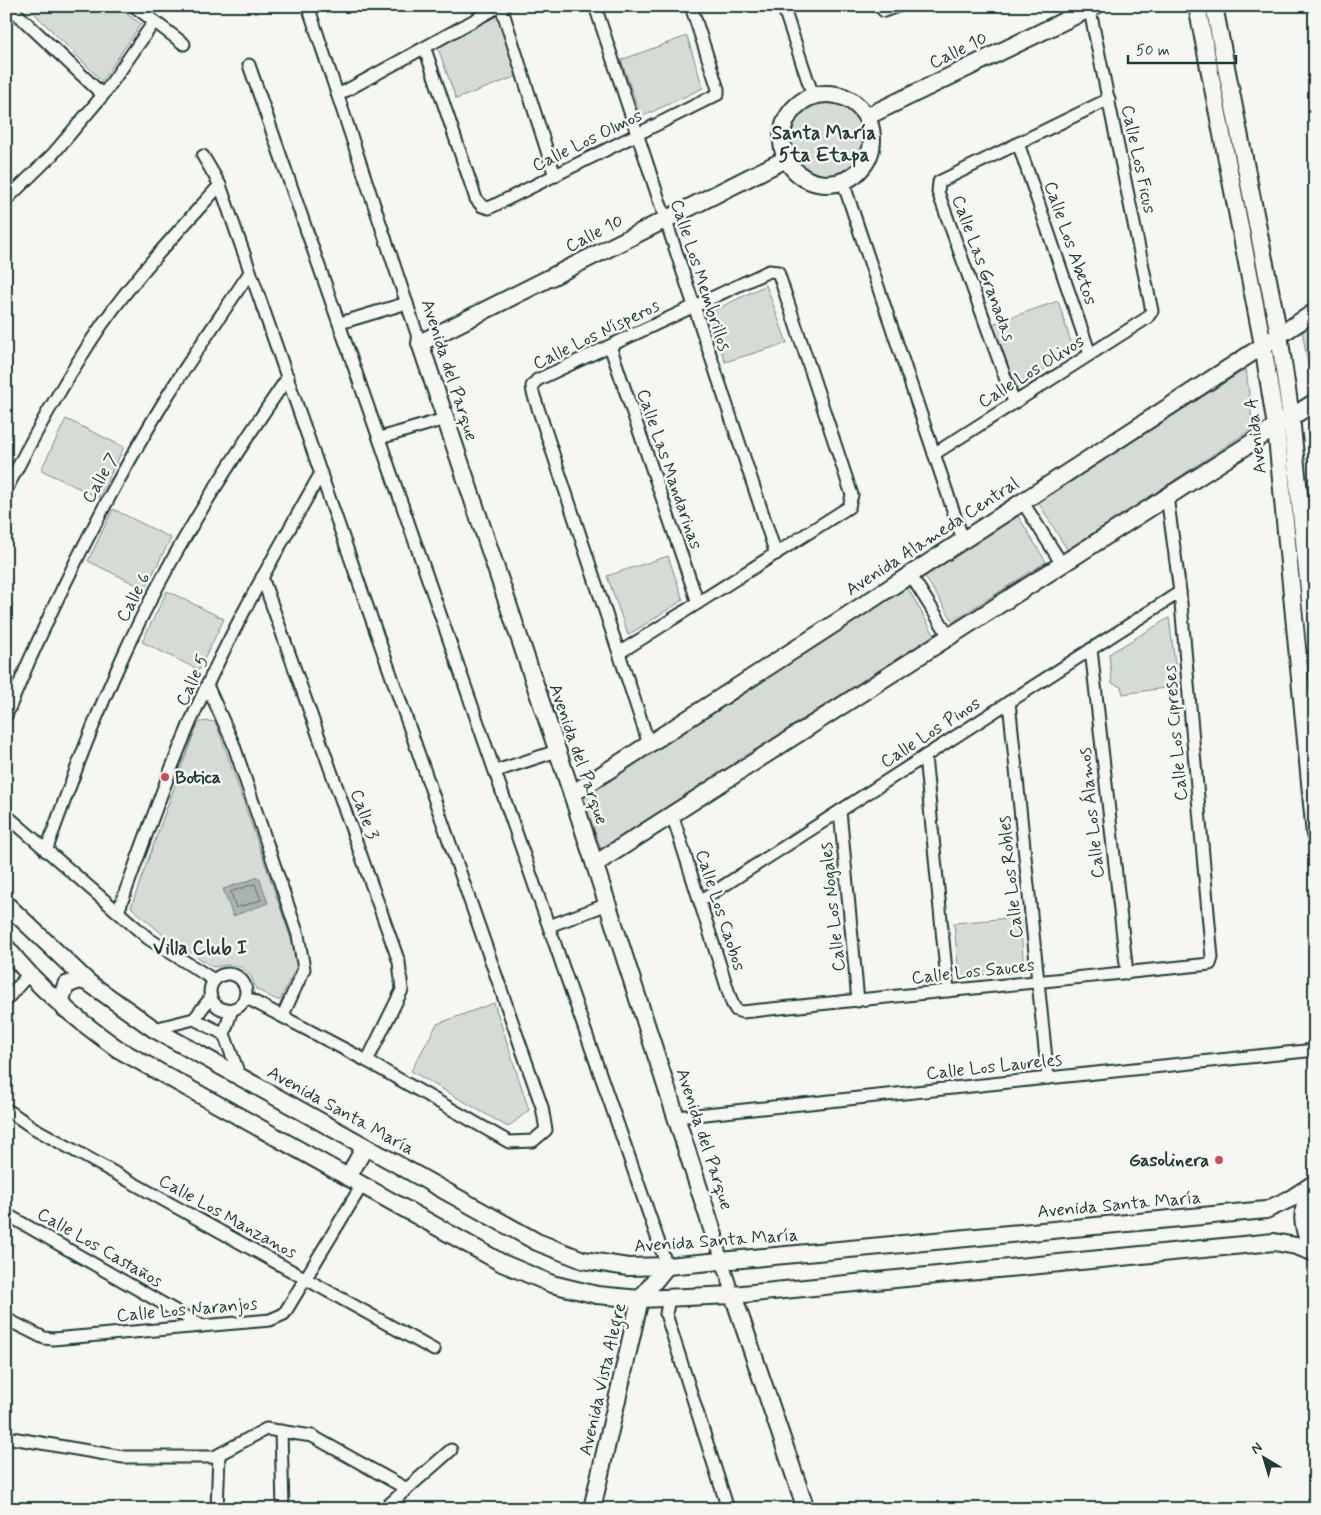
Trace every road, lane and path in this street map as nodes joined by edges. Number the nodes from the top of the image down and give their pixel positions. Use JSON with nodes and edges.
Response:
{"nodes":[{"id":1,"x":134,"y":6,"type":"edge"},
{"id":2,"x":321,"y":6,"type":"edge"},
{"id":3,"x":500,"y":6,"type":"edge"},
{"id":4,"x":595,"y":6,"type":"edge"},
{"id":5,"x":691,"y":6,"type":"edge"},
{"id":6,"x":783,"y":6,"type":"edge"},
{"id":7,"x":898,"y":6,"type":"edge"},
{"id":8,"x":1197,"y":6,"type":"edge"},
{"id":9,"x":1214,"y":6,"type":"edge"},
{"id":10,"x":879,"y":7,"type":"edge"},
{"id":11,"x":1091,"y":7,"type":"edge"},
{"id":12,"x":310,"y":9,"type":"edge"},
{"id":13,"x":13,"y":12,"type":"edge"},
{"id":14,"x":154,"y":22,"type":"junction"},
{"id":15,"x":184,"y":44,"type":"dead end"},
{"id":16,"x":425,"y":49,"type":"junction"},
{"id":17,"x":249,"y":65,"type":"dead end"},
{"id":18,"x":338,"y":94,"type":"junction"},
{"id":19,"x":103,"y":95,"type":"junction"},
{"id":20,"x":813,"y":96,"type":"junction"},
{"id":21,"x":1109,"y":99,"type":"junction"},
{"id":22,"x":866,"y":117,"type":"junction"},
{"id":23,"x":636,"y":136,"type":"junction"},
{"id":24,"x":1018,"y":143,"type":"junction"},
{"id":25,"x":204,"y":156,"type":"dead end"},
{"id":26,"x":786,"y":159,"type":"junction"},
{"id":27,"x":555,"y":176,"type":"junction"},
{"id":28,"x":843,"y":182,"type":"junction"},
{"id":29,"x":220,"y":185,"type":"junction"},
{"id":30,"x":6,"y":200,"type":"edge"},
{"id":31,"x":664,"y":221,"type":"junction"},
{"id":32,"x":250,"y":272,"type":"junction"},
{"id":33,"x":407,"y":303,"type":"junction"},
{"id":34,"x":693,"y":306,"type":"junction"},
{"id":35,"x":1315,"y":312,"type":"edge"},
{"id":36,"x":1147,"y":318,"type":"joint"},
{"id":37,"x":340,"y":323,"type":"junction"},
{"id":38,"x":1279,"y":335,"type":"junction"},
{"id":39,"x":420,"y":343,"type":"junction"},
{"id":40,"x":1263,"y":345,"type":"junction"},
{"id":41,"x":610,"y":346,"type":"junction"},
{"id":42,"x":1090,"y":354,"type":"junction"},
{"id":43,"x":288,"y":377,"type":"junction"},
{"id":44,"x":1014,"y":402,"type":"junction"},
{"id":45,"x":1315,"y":402,"type":"edge"},
{"id":46,"x":1290,"y":418,"type":"junction"},
{"id":47,"x":446,"y":419,"type":"junction"},
{"id":48,"x":1276,"y":427,"type":"junction"},
{"id":49,"x":380,"y":438,"type":"junction"},
{"id":50,"x":934,"y":454,"type":"junction"},
{"id":51,"x":321,"y":474,"type":"junction"},
{"id":52,"x":6,"y":490,"type":"edge"},
{"id":53,"x":1168,"y":496,"type":"junction"},
{"id":54,"x":1022,"y":501,"type":"junction"},
{"id":55,"x":963,"y":540,"type":"junction"},
{"id":56,"x":776,"y":554,"type":"junction"},
{"id":57,"x":1062,"y":564,"type":"junction"},
{"id":58,"x":910,"y":574,"type":"junction"},
{"id":59,"x":262,"y":577,"type":"junction"},
{"id":60,"x":1180,"y":592,"type":"junction"},
{"id":61,"x":698,"y":603,"type":"junction"},
{"id":62,"x":949,"y":636,"type":"junction"},
{"id":63,"x":1315,"y":647,"type":"edge"},
{"id":64,"x":1090,"y":649,"type":"junction"},
{"id":65,"x":619,"y":653,"type":"junction"},
{"id":66,"x":207,"y":684,"type":"junction"},
{"id":67,"x":1009,"y":702,"type":"junction"},
{"id":68,"x":6,"y":716,"type":"edge"},
{"id":69,"x":649,"y":744,"type":"junction"},
{"id":70,"x":557,"y":751,"type":"junction"},
{"id":71,"x":925,"y":756,"type":"junction"},
{"id":72,"x":496,"y":771,"type":"junction"},
{"id":73,"x":572,"y":794,"type":"junction"},
{"id":74,"x":840,"y":811,"type":"junction"},
{"id":75,"x":672,"y":814,"type":"junction"},
{"id":76,"x":6,"y":815,"type":"edge"},
{"id":77,"x":1315,"y":835,"type":"edge"},
{"id":78,"x":46,"y":851,"type":"junction"},
{"id":79,"x":595,"y":864,"type":"junction"},
{"id":80,"x":700,"y":901,"type":"junction"},
{"id":81,"x":6,"y":904,"type":"edge"},
{"id":82,"x":608,"y":904,"type":"junction"},
{"id":83,"x":118,"y":912,"type":"junction"},
{"id":84,"x":549,"y":926,"type":"junction"},
{"id":85,"x":6,"y":947,"type":"edge"},
{"id":86,"x":1207,"y":964,"type":"joint"},
{"id":87,"x":1127,"y":973,"type":"junction"},
{"id":88,"x":28,"y":975,"type":"junction"},
{"id":89,"x":214,"y":980,"type":"junction"},
{"id":90,"x":1039,"y":982,"type":"junction"},
{"id":91,"x":89,"y":983,"type":"junction"},
{"id":92,"x":948,"y":991,"type":"junction"},
{"id":93,"x":211,"y":997,"type":"junction"},
{"id":94,"x":245,"y":997,"type":"junction"},
{"id":95,"x":6,"y":1000,"type":"edge"},
{"id":96,"x":858,"y":1001,"type":"junction"},
{"id":97,"x":65,"y":1009,"type":"junction"},
{"id":98,"x":232,"y":1009,"type":"junction"},
{"id":99,"x":742,"y":1012,"type":"joint"},
{"id":100,"x":283,"y":1015,"type":"junction"},
{"id":101,"x":194,"y":1019,"type":"junction"},
{"id":102,"x":154,"y":1029,"type":"junction"},
{"id":103,"x":224,"y":1034,"type":"junction"},
{"id":104,"x":1315,"y":1050,"type":"edge"},
{"id":105,"x":367,"y":1061,"type":"junction"},
{"id":106,"x":240,"y":1077,"type":"junction"},
{"id":107,"x":1048,"y":1078,"type":"junction"},
{"id":108,"x":6,"y":1109,"type":"edge"},
{"id":109,"x":677,"y":1117,"type":"junction"},
{"id":110,"x":365,"y":1147,"type":"junction"},
{"id":111,"x":355,"y":1181,"type":"junction"},
{"id":112,"x":1315,"y":1183,"type":"edge"},
{"id":113,"x":6,"y":1214,"type":"edge"},
{"id":114,"x":714,"y":1235,"type":"joint"},
{"id":115,"x":1315,"y":1252,"type":"edge"},
{"id":116,"x":723,"y":1261,"type":"junction"},
{"id":117,"x":667,"y":1266,"type":"junction"},
{"id":118,"x":305,"y":1279,"type":"junction"},
{"id":119,"x":733,"y":1295,"type":"junction"},
{"id":120,"x":669,"y":1298,"type":"junction"},
{"id":121,"x":640,"y":1299,"type":"junction"},
{"id":122,"x":6,"y":1319,"type":"edge"},
{"id":123,"x":202,"y":1326,"type":"junction"},
{"id":124,"x":434,"y":1350,"type":"dead end"},
{"id":125,"x":281,"y":1431,"type":"junction"},
{"id":126,"x":6,"y":1437,"type":"edge"},
{"id":127,"x":451,"y":1450,"type":"dead end"},
{"id":128,"x":219,"y":1455,"type":"junction"},
{"id":129,"x":407,"y":1489,"type":"junction"},
{"id":130,"x":217,"y":1509,"type":"edge"},
{"id":131,"x":283,"y":1509,"type":"edge"},
{"id":132,"x":384,"y":1509,"type":"edge"},
{"id":133,"x":592,"y":1509,"type":"edge"},
{"id":134,"x":728,"y":1509,"type":"edge"},
{"id":135,"x":806,"y":1509,"type":"edge"}],
"edges":[{"from":1,"to":14,"type":"street"},
{"from":2,"to":12,"type":"street"},
{"from":3,"to":16,"type":"street"},
{"from":3,"to":27,"type":"street"},
{"from":4,"to":23,"type":"street","name":"Calle Los Membrillos"},
{"from":5,"to":23,"type":"street","name":"Calle Los Olmos"},
{"from":6,"to":20,"type":"street"},
{"from":7,"to":10,"type":"street"},
{"from":8,"to":40,"type":"street","name":"Avenida A"},
{"from":9,"to":38,"type":"street","name":"Avenida A"},
{"from":11,"to":21,"type":"street","name":"Calle Los Ficus"},
{"from":11,"to":22,"type":"street","name":"Calle 10"},
{"from":12,"to":18,"type":"street","name":"Avenida del Parque"},
{"from":13,"to":19,"type":"street"},
{"from":14,"to":15,"type":"street"},
{"from":14,"to":19,"type":"street"},
{"from":16,"to":18,"type":"street"},
{"from":16,"to":27,"type":"street","name":"Calle Los Olmos"},
{"from":17,"to":37,"type":"street"},
{"from":18,"to":33,"type":"street","name":"Avenida del Parque"},
{"from":19,"to":30,"type":"street"},
{"from":20,"to":22,"type":"street"},
{"from":20,"to":26,"type":"street"},
{"from":21,"to":24,"type":"street","name":"Calle Las Granadas"},
{"from":21,"to":36,"type":"street","name":"Calle Los Ficus"},
{"from":22,"to":28,"type":"street"},
{"from":23,"to":27,"type":"street","name":"Calle Los Olmos"},
{"from":23,"to":31,"type":"street","name":"Calle Los Membrillos"},
{"from":24,"to":42,"type":"street","name":"Calle Los Abetos"},
{"from":24,"to":44,"type":"street","name":"Calle Las Granadas"},
{"from":25,"to":29,"type":"street"},
{"from":26,"to":28,"type":"street"},
{"from":26,"to":31,"type":"street","name":"Calle 10"},
{"from":28,"to":50,"type":"street"},
{"from":29,"to":32,"type":"street"},
{"from":29,"to":52,"type":"street"},
{"from":31,"to":34,"type":"street","name":"Calle Los Membrillos"},
{"from":31,"to":39,"type":"street","name":"Calle 10"},
{"from":32,"to":43,"type":"street"},
{"from":32,"to":68,"type":"street","name":"Calle 7"},
{"from":33,"to":37,"type":"street"},
{"from":33,"to":39,"type":"street","name":"Avenida del Parque"},
{"from":34,"to":41,"type":"street","name":"Calle Los Nísperos"},
{"from":34,"to":56,"type":"street","name":"Calle Los Membrillos"},
{"from":34,"to":56,"type":"street","name":"Calle Los Nísperos"},
{"from":35,"to":38,"type":"street","name":"Avenida Alameda Central"},
{"from":36,"to":42,"type":"street","name":"Calle Los Olivos"},
{"from":37,"to":49,"type":"street"},
{"from":38,"to":40,"type":"street","name":"Avenida Alameda Central"},
{"from":38,"to":46,"type":"street","name":"Avenida A"},
{"from":39,"to":47,"type":"street","name":"Avenida del Parque"},
{"from":40,"to":48,"type":"street","name":"Avenida A"},
{"from":40,"to":54,"type":"street","name":"Avenida Alameda Central"},
{"from":41,"to":61,"type":"street","name":"Calle Las Mandarinas"},
{"from":41,"to":65,"type":"street","name":"Calle Los Nísperos"},
{"from":42,"to":44,"type":"street","name":"Calle Los Olivos"},
{"from":43,"to":51,"type":"street"},
{"from":43,"to":78,"type":"street","name":"Calle 6"},
{"from":44,"to":50,"type":"street","name":"Calle Los Olivos"},
{"from":45,"to":46,"type":"street"},
{"from":46,"to":48,"type":"street"},
{"from":46,"to":63,"type":"street","name":"Avenida A"},
{"from":47,"to":49,"type":"street"},
{"from":47,"to":70,"type":"street","name":"Avenida del Parque"},
{"from":48,"to":53,"type":"street"},
{"from":48,"to":77,"type":"street","name":"Avenida A"},
{"from":49,"to":72,"type":"street"},
{"from":50,"to":55,"type":"street"},
{"from":51,"to":59,"type":"street","name":"Calle 5"},
{"from":51,"to":105,"type":"street"},
{"from":53,"to":57,"type":"street"},
{"from":53,"to":60,"type":"street","name":"Calle Los Cipreses"},
{"from":54,"to":55,"type":"street","name":"Avenida Alameda Central"},
{"from":54,"to":57,"type":"street"},
{"from":55,"to":58,"type":"street","name":"Avenida Alameda Central"},
{"from":56,"to":61,"type":"street"},
{"from":57,"to":62,"type":"street"},
{"from":58,"to":62,"type":"street"},
{"from":58,"to":69,"type":"street","name":"Avenida Alameda Central"},
{"from":59,"to":66,"type":"street","name":"Calle 5"},
{"from":59,"to":105,"type":"street","name":"Calle 3"},
{"from":60,"to":64,"type":"street","name":"Calle Los Pinos"},
{"from":60,"to":86,"type":"street","name":"Calle Los Cipreses"},
{"from":61,"to":65,"type":"street"},
{"from":62,"to":75,"type":"street"},
{"from":64,"to":67,"type":"street","name":"Calle Los Pinos"},
{"from":64,"to":87,"type":"street","name":"Calle Los Álamos"},
{"from":65,"to":69,"type":"street","name":"Calle Los Nísperos"},
{"from":66,"to":83,"type":"street","name":"Calle 5"},
{"from":66,"to":100,"type":"street"},
{"from":67,"to":71,"type":"street","name":"Calle Los Pinos"},
{"from":67,"to":90,"type":"street","name":"Calle Los Robles"},
{"from":69,"to":73,"type":"street","name":"Avenida Alameda Central"},
{"from":70,"to":72,"type":"street"},
{"from":70,"to":73,"type":"street","name":"Avenida del Parque"},
{"from":71,"to":74,"type":"street","name":"Calle Los Pinos"},
{"from":71,"to":92,"type":"street"},
{"from":72,"to":84,"type":"street"},
{"from":73,"to":79,"type":"street","name":"Avenida del Parque"},
{"from":74,"to":80,"type":"street","name":"Calle Los Pinos"},
{"from":74,"to":96,"type":"street","name":"Calle Los Nogales"},
{"from":75,"to":79,"type":"street"},
{"from":75,"to":80,"type":"street","name":"Calle Los Caobos"},
{"from":76,"to":78,"type":"street"},
{"from":78,"to":83,"type":"street"},
{"from":79,"to":82,"type":"street","name":"Avenida del Parque"},
{"from":80,"to":99,"type":"street","name":"Calle Los Caobos"},
{"from":81,"to":91,"type":"street","name":"Avenida Santa María"},
{"from":82,"to":84,"type":"street"},
{"from":82,"to":109,"type":"street","name":"Avenida del Parque"},
{"from":83,"to":89,"type":"street"},
{"from":84,"to":117,"type":"street"},
{"from":85,"to":88,"type":"street"},
{"from":86,"to":87,"type":"street","name":"Calle Los Sauces"},
{"from":87,"to":90,"type":"street","name":"Calle Los Sauces"},
{"from":88,"to":95,"type":"street"},
{"from":88,"to":97,"type":"street"},
{"from":89,"to":93,"type":"street"},
{"from":89,"to":94,"type":"street"},
{"from":90,"to":92,"type":"street","name":"Calle Los Sauces"},
{"from":90,"to":107,"type":"street","name":"Calle Los Robles"},
{"from":91,"to":97,"type":"street"},
{"from":91,"to":102,"type":"street","name":"Avenida Santa María"},
{"from":92,"to":96,"type":"street","name":"Calle Los Sauces"},
{"from":93,"to":98,"type":"street"},
{"from":93,"to":101,"type":"street"},
{"from":94,"to":98,"type":"street"},
{"from":94,"to":100,"type":"street"},
{"from":96,"to":99,"type":"street","name":"Calle Los Sauces"},
{"from":97,"to":111,"type":"street"},
{"from":98,"to":103,"type":"street"},
{"from":100,"to":105,"type":"street"},
{"from":101,"to":102,"type":"street"},
{"from":101,"to":103,"type":"street"},
{"from":102,"to":106,"type":"street","name":"Avenida Santa María"},
{"from":103,"to":106,"type":"street"},
{"from":104,"to":107,"type":"street","name":"Calle Los Laureles"},
{"from":106,"to":110,"type":"street","name":"Avenida Santa María"},
{"from":107,"to":109,"type":"street","name":"Calle Los Laureles"},
{"from":108,"to":118,"type":"street","name":"Calle Los Manzanos"},
{"from":109,"to":114,"type":"street","name":"Avenida del Parque"},
{"from":110,"to":111,"type":"street"},
{"from":110,"to":117,"type":"street","name":"Avenida Santa María"},
{"from":111,"to":118,"type":"street","name":"Calle Los Naranjos"},
{"from":111,"to":121,"type":"street"},
{"from":112,"to":115,"type":"street"},
{"from":112,"to":116,"type":"street","name":"Avenida Santa María"},
{"from":113,"to":123,"type":"street","name":"Calle Los Castaños"},
{"from":114,"to":116,"type":"street","name":"Avenida del Parque"},
{"from":115,"to":119,"type":"street"},
{"from":116,"to":117,"type":"street","name":"Avenida Santa María"},
{"from":116,"to":119,"type":"street","name":"Avenida del Parque"},
{"from":117,"to":121,"type":"street","name":"Avenida Vista Alegre"},
{"from":118,"to":123,"type":"street","name":"Calle Los Naranjos"},
{"from":118,"to":124,"type":"street","name":"Calle Los Manzanos"},
{"from":119,"to":120,"type":"street"},
{"from":119,"to":135,"type":"street","name":"Avenida del Parque"},
{"from":120,"to":121,"type":"street"},
{"from":120,"to":134,"type":"street"},
{"from":121,"to":133,"type":"street","name":"Avenida Vista Alegre"},
{"from":122,"to":123,"type":"street","name":"Calle Los Naranjos"},
{"from":125,"to":128,"type":"street"},
{"from":125,"to":129,"type":"street"},
{"from":125,"to":131,"type":"street"},
{"from":126,"to":128,"type":"street"},
{"from":127,"to":129,"type":"street"},
{"from":128,"to":130,"type":"street"},
{"from":129,"to":132,"type":"street"}]}
